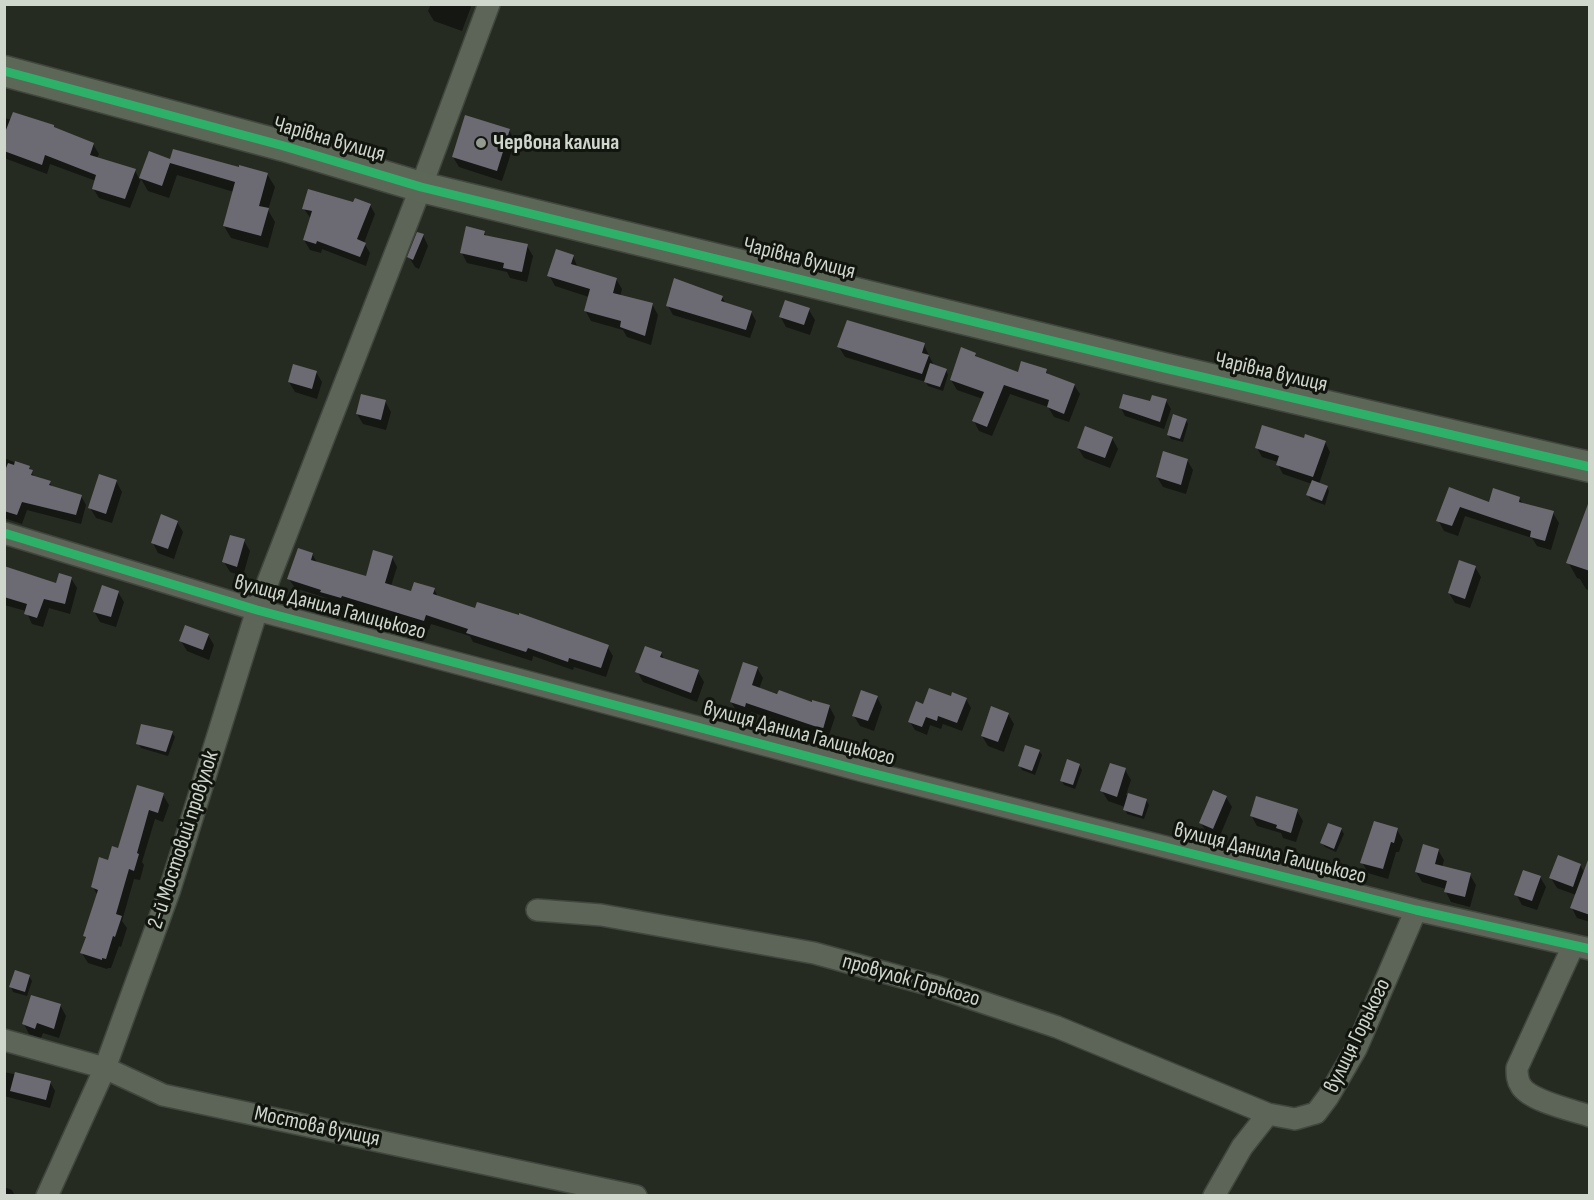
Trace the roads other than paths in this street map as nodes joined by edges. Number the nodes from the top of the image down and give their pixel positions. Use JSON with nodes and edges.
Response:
{"nodes":[{"id":1,"x":489,"y":4,"type":"edge"},
{"id":2,"x":4,"y":71,"type":"edge"},
{"id":3,"x":422,"y":187,"type":"junction"},
{"id":4,"x":1590,"y":467,"type":"edge"},
{"id":5,"x":4,"y":533,"type":"edge"},
{"id":6,"x":256,"y":610,"type":"junction"},
{"id":7,"x":537,"y":910,"type":"dead end"},
{"id":8,"x":1416,"y":910,"type":"junction"},
{"id":9,"x":1581,"y":948,"type":"edge"},
{"id":10,"x":4,"y":1040,"type":"edge"},
{"id":11,"x":105,"y":1068,"type":"junction"},
{"id":12,"x":1268,"y":1114,"type":"junction"},
{"id":13,"x":1590,"y":1116,"type":"edge"},
{"id":14,"x":47,"y":1196,"type":"edge"},
{"id":15,"x":636,"y":1196,"type":"edge"},
{"id":16,"x":1214,"y":1196,"type":"edge"}],
"edges":[{"from":1,"to":3,"type":"street","name":"2-й Мостовий провулок"},
{"from":2,"to":3,"type":"street","name":"Чарівна вулиця"},
{"from":3,"to":4,"type":"street","name":"Чарівна вулиця"},
{"from":3,"to":6,"type":"street","name":"2-й Мостовий провулок"},
{"from":5,"to":6,"type":"street","name":"вулиця Данила Галицького"},
{"from":6,"to":8,"type":"street","name":"вулиця Данила Галицького"},
{"from":6,"to":11,"type":"street","name":"2-й Мостовий провулок"},
{"from":7,"to":12,"type":"street","name":"провулок Горького"},
{"from":8,"to":9,"type":"street","name":"вулиця Данила Галицького"},
{"from":8,"to":12,"type":"street","name":"вулиця Горького"},
{"from":9,"to":13,"type":"street"},
{"from":10,"to":11,"type":"street","name":"Мостова вулиця"},
{"from":11,"to":14,"type":"street","name":"2-й Мостовий провулок"},
{"from":11,"to":15,"type":"street","name":"Мостова вулиця"},
{"from":12,"to":16,"type":"street"}]}
